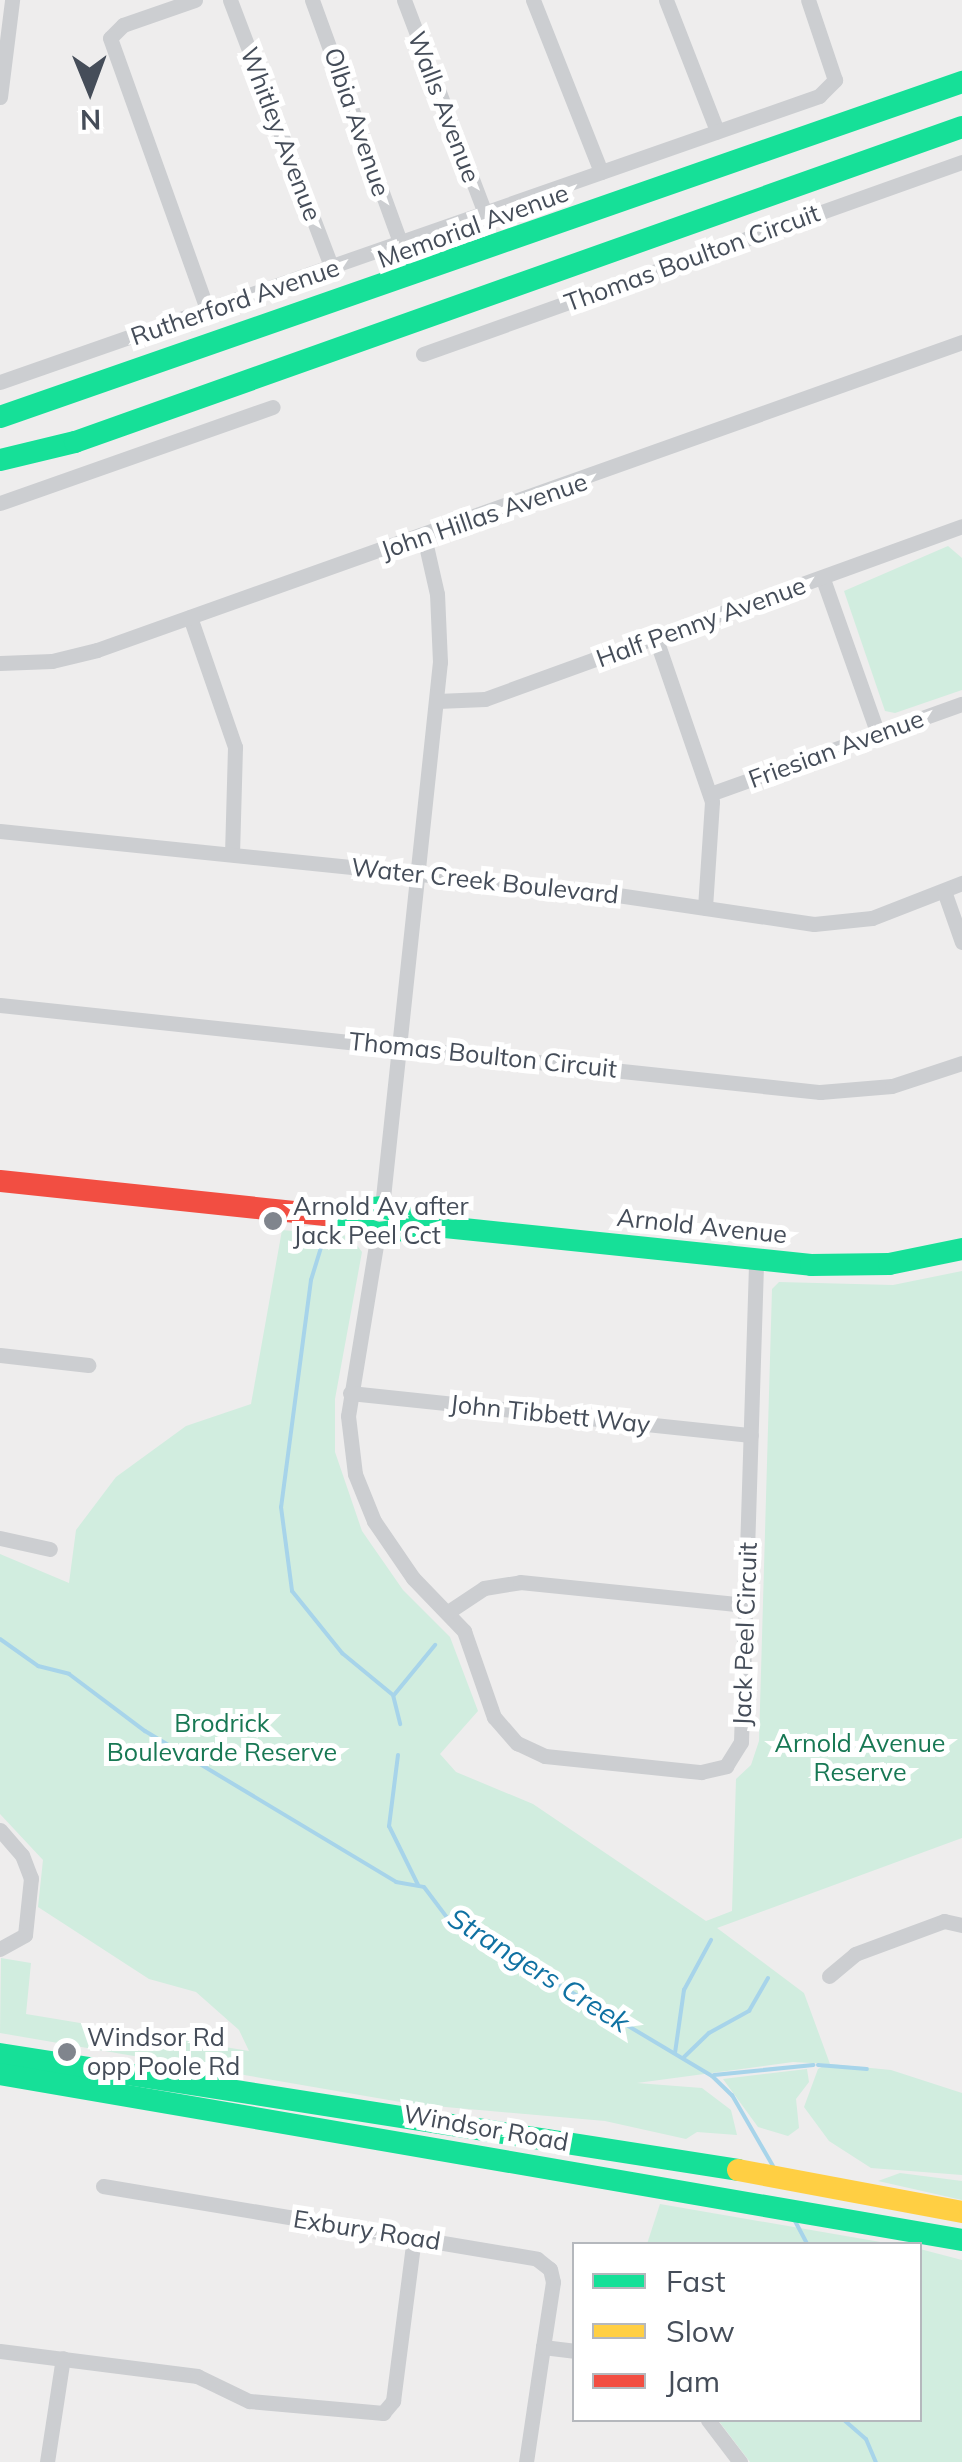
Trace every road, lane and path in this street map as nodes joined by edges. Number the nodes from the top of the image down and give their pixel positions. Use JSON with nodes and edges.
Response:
{"nodes":[{"id":1,"x":12,"y":0,"type":"edge"},
{"id":2,"x":195,"y":0,"type":"edge"},
{"id":3,"x":230,"y":0,"type":"edge"},
{"id":4,"x":312,"y":0,"type":"edge"},
{"id":5,"x":404,"y":0,"type":"edge"},
{"id":6,"x":533,"y":0,"type":"edge"},
{"id":7,"x":666,"y":0,"type":"edge"},
{"id":8,"x":808,"y":0,"type":"edge"},
{"id":9,"x":3,"y":52,"type":"edge"},
{"id":10,"x":962,"y":82,"type":"edge"},
{"id":11,"x":0,"y":97,"type":"edge"},
{"id":12,"x":962,"y":127,"type":"edge"},
{"id":13,"x":717,"y":131,"type":"junction"},
{"id":14,"x":962,"y":162,"type":"edge"},
{"id":15,"x":601,"y":172,"type":"junction"},
{"id":16,"x":484,"y":214,"type":"junction"},
{"id":17,"x":401,"y":244,"type":"junction"},
{"id":18,"x":332,"y":268,"type":"junction"},
{"id":19,"x":208,"y":312,"type":"junction"},
{"id":20,"x":962,"y":342,"type":"edge"},
{"id":21,"x":423,"y":354,"type":"dead end"},
{"id":22,"x":0,"y":382,"type":"edge"},
{"id":23,"x":273,"y":406,"type":"dead end"},
{"id":24,"x":0,"y":417,"type":"edge"},
{"id":25,"x":0,"y":460,"type":"edge"},
{"id":26,"x":0,"y":504,"type":"edge"},
{"id":27,"x":962,"y":526,"type":"edge"},
{"id":28,"x":424,"y":537,"type":"junction"},
{"id":29,"x":824,"y":579,"type":"junction"},
{"id":30,"x":190,"y":617,"type":"junction"},
{"id":31,"x":656,"y":639,"type":"junction"},
{"id":32,"x":0,"y":664,"type":"edge"},
{"id":33,"x":437,"y":700,"type":"junction"},
{"id":34,"x":962,"y":704,"type":"edge"},
{"id":35,"x":878,"y":734,"type":"junction"},
{"id":36,"x":710,"y":794,"type":"junction"},
{"id":37,"x":0,"y":831,"type":"edge"},
{"id":38,"x":232,"y":854,"type":"junction"},
{"id":39,"x":419,"y":874,"type":"junction"},
{"id":40,"x":962,"y":884,"type":"edge"},
{"id":41,"x":944,"y":890,"type":"junction"},
{"id":42,"x":705,"y":908,"type":"junction"},
{"id":43,"x":962,"y":942,"type":"edge"},
{"id":44,"x":0,"y":1006,"type":"edge"},
{"id":45,"x":400,"y":1046,"type":"junction"},
{"id":46,"x":962,"y":1063,"type":"edge"},
{"id":47,"x":0,"y":1181,"type":"edge"},
{"id":48,"x":379,"y":1220,"type":"junction"},
{"id":49,"x":962,"y":1249,"type":"edge"},
{"id":50,"x":756,"y":1259,"type":"junction"},
{"id":51,"x":0,"y":1355,"type":"edge"},
{"id":52,"x":88,"y":1364,"type":"dead end"},
{"id":53,"x":350,"y":1393,"type":"junction"},
{"id":54,"x":751,"y":1435,"type":"junction"},
{"id":55,"x":0,"y":1538,"type":"edge"},
{"id":56,"x":50,"y":1549,"type":"dead end"},
{"id":57,"x":746,"y":1605,"type":"junction"},
{"id":58,"x":448,"y":1612,"type":"junction"},
{"id":59,"x":0,"y":1830,"type":"edge"},
{"id":60,"x":962,"y":1925,"type":"edge"},
{"id":61,"x":0,"y":1949,"type":"edge"},
{"id":62,"x":829,"y":1976,"type":"dead end"},
{"id":63,"x":0,"y":2054,"type":"edge"},
{"id":64,"x":0,"y":2074,"type":"edge"},
{"id":65,"x":103,"y":2186,"type":"dead end"},
{"id":66,"x":962,"y":2212,"type":"edge"},
{"id":67,"x":414,"y":2238,"type":"junction"},
{"id":68,"x":962,"y":2240,"type":"edge"},
{"id":69,"x":543,"y":2347,"type":"junction"},
{"id":70,"x":0,"y":2350,"type":"edge"},
{"id":71,"x":572,"y":2351,"type":"edge"},
{"id":72,"x":63,"y":2358,"type":"junction"},
{"id":73,"x":710,"y":2422,"type":"edge"},
{"id":74,"x":47,"y":2462,"type":"edge"},
{"id":75,"x":526,"y":2462,"type":"edge"},
{"id":76,"x":740,"y":2462,"type":"edge"}],
"edges":[{"from":1,"to":9,"type":"street"},
{"from":2,"to":19,"type":"street"},
{"from":3,"to":18,"type":"street","name":"Whitley Avenue"},
{"from":4,"to":17,"type":"street","name":"Olbia Avenue"},
{"from":5,"to":16,"type":"street","name":"Walls Avenue"},
{"from":6,"to":15,"type":"street"},
{"from":7,"to":13,"type":"street"},
{"from":8,"to":13,"type":"street","name":"Rutherford Avenue"},
{"from":9,"to":11,"type":"street"},
{"from":10,"to":24,"type":"main road","name":"Memorial Avenue"},
{"from":12,"to":25,"type":"main road"},
{"from":13,"to":15,"type":"street","name":"Rutherford Avenue"},
{"from":14,"to":21,"type":"street","name":"Thomas Boulton Circuit"},
{"from":15,"to":16,"type":"street","name":"Rutherford Avenue"},
{"from":16,"to":17,"type":"street","name":"Rutherford Avenue"},
{"from":17,"to":18,"type":"street","name":"Rutherford Avenue"},
{"from":18,"to":19,"type":"street","name":"Rutherford Avenue"},
{"from":19,"to":22,"type":"street","name":"Rutherford Avenue"},
{"from":20,"to":28,"type":"street","name":"John Hillas Avenue"},
{"from":23,"to":26,"type":"street"},
{"from":27,"to":29,"type":"street","name":"Half Penny Avenue"},
{"from":28,"to":30,"type":"street","name":"John Hillas Avenue"},
{"from":28,"to":33,"type":"street","name":"Jack Peel Circuit"},
{"from":29,"to":31,"type":"street","name":"Half Penny Avenue"},
{"from":29,"to":35,"type":"street"},
{"from":30,"to":32,"type":"street","name":"John Hillas Avenue"},
{"from":30,"to":38,"type":"street"},
{"from":31,"to":33,"type":"street","name":"Half Penny Avenue"},
{"from":31,"to":36,"type":"street"},
{"from":33,"to":39,"type":"street","name":"Jack Peel Circuit"},
{"from":34,"to":35,"type":"street","name":"Friesian Avenue"},
{"from":35,"to":36,"type":"street","name":"Friesian Avenue"},
{"from":36,"to":42,"type":"street"},
{"from":37,"to":38,"type":"street","name":"Water Creek Boulevard"},
{"from":38,"to":39,"type":"street","name":"Water Creek Boulevard"},
{"from":39,"to":42,"type":"street","name":"Water Creek Boulevard"},
{"from":39,"to":45,"type":"street","name":"Jack Peel Circuit"},
{"from":40,"to":41,"type":"street","name":"Water Creek Boulevard"},
{"from":41,"to":42,"type":"street","name":"Water Creek Boulevard"},
{"from":41,"to":43,"type":"street"},
{"from":44,"to":45,"type":"street","name":"Thomas Boulton Circuit"},
{"from":45,"to":46,"type":"street","name":"Thomas Boulton Circuit"},
{"from":45,"to":48,"type":"street","name":"Jack Peel Circuit"},
{"from":47,"to":48,"type":"main road","name":"Arnold Avenue"},
{"from":48,"to":50,"type":"main road","name":"Arnold Avenue"},
{"from":48,"to":53,"type":"street","name":"Jack Peel Circuit"},
{"from":49,"to":50,"type":"main road","name":"Arnold Avenue"},
{"from":50,"to":54,"type":"street","name":"Jack Peel Circuit"},
{"from":51,"to":52,"type":"street"},
{"from":53,"to":54,"type":"street","name":"John Tibbett Way"},
{"from":53,"to":58,"type":"street","name":"Jack Peel Circuit"},
{"from":54,"to":57,"type":"street","name":"Jack Peel Circuit"},
{"from":55,"to":56,"type":"street"},
{"from":57,"to":58,"type":"street"},
{"from":57,"to":58,"type":"street","name":"Jack Peel Circuit"},
{"from":59,"to":61,"type":"street"},
{"from":60,"to":62,"type":"street"},
{"from":63,"to":66,"type":"main road","name":"Windsor Road"},
{"from":64,"to":68,"type":"main road","name":"Windsor Road"},
{"from":65,"to":67,"type":"street","name":"Exbury Road"},
{"from":67,"to":69,"type":"street","name":"Exbury Road"},
{"from":67,"to":72,"type":"street"},
{"from":69,"to":71,"type":"street"},
{"from":69,"to":75,"type":"street"},
{"from":70,"to":72,"type":"street"},
{"from":72,"to":74,"type":"street"},
{"from":73,"to":76,"type":"street"}]}
